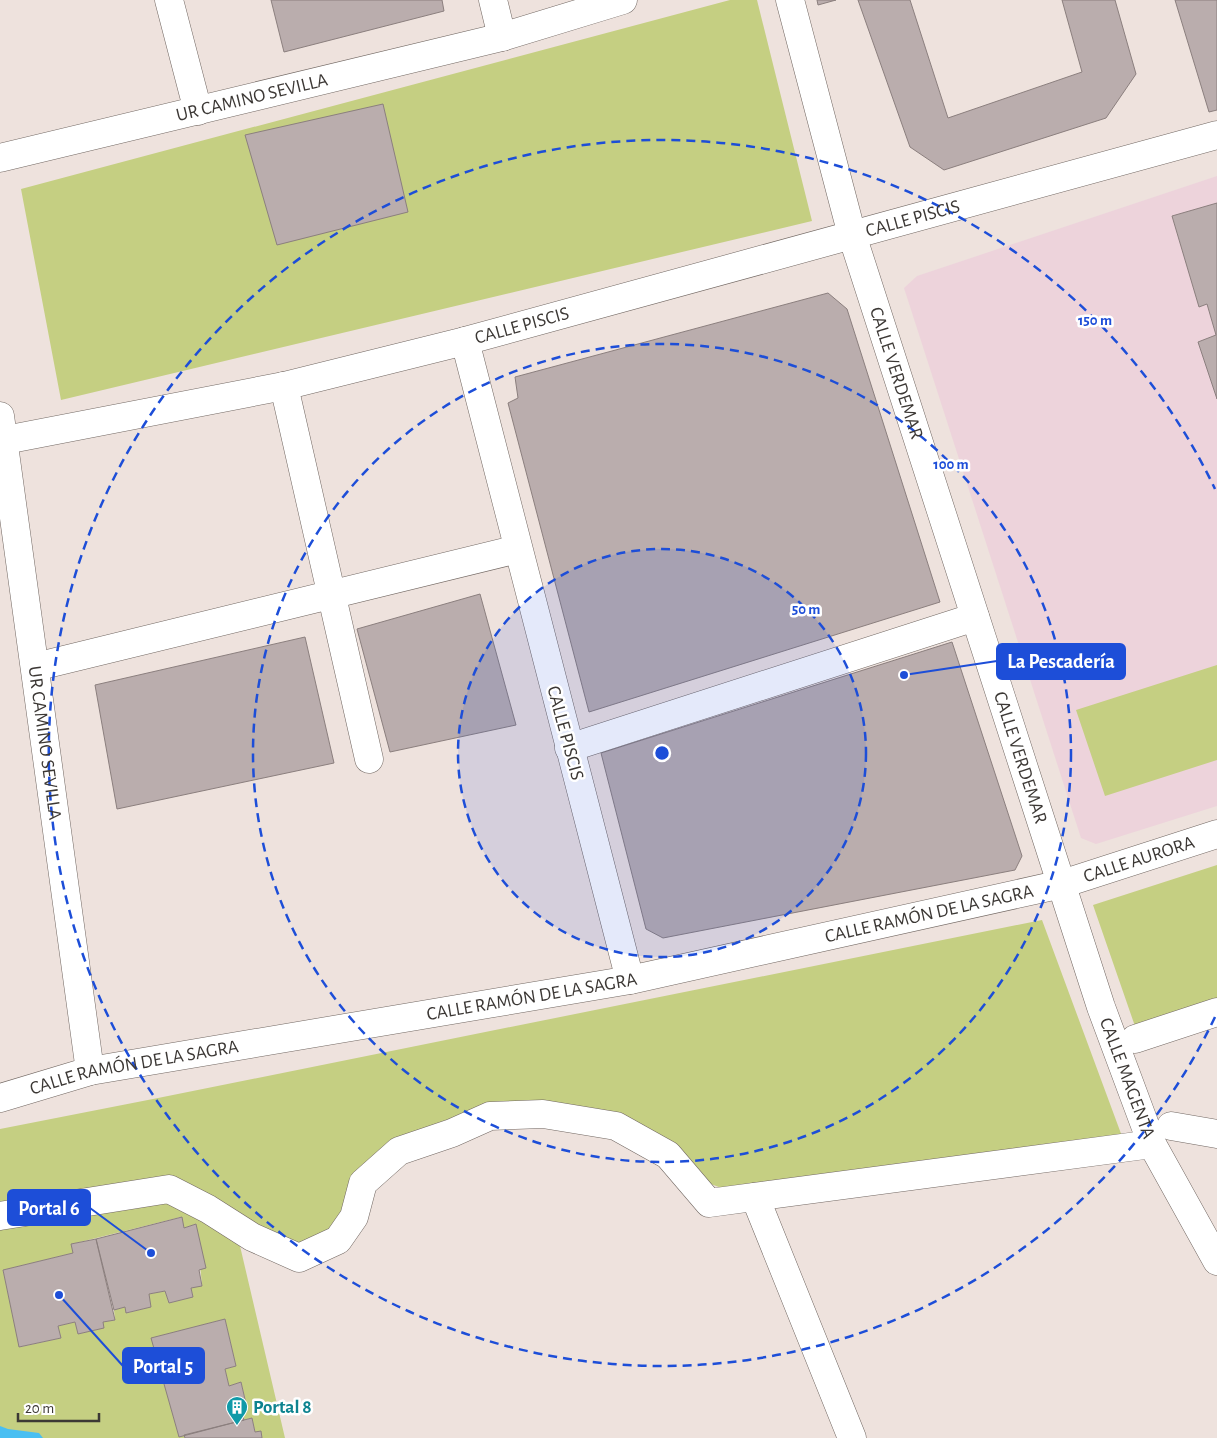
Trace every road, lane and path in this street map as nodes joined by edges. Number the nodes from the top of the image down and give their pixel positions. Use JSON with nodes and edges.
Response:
{"nodes":[{"id":1,"x":169,"y":0,"type":"edge"},
{"id":2,"x":493,"y":0,"type":"edge"},
{"id":3,"x":623,"y":0,"type":"edge"},
{"id":4,"x":790,"y":0,"type":"edge"},
{"id":5,"x":502,"y":37,"type":"junction"},
{"id":6,"x":198,"y":110,"type":"junction"},
{"id":7,"x":1217,"y":135,"type":"edge"},
{"id":8,"x":0,"y":158,"type":"edge"},
{"id":9,"x":852,"y":235,"type":"junction"},
{"id":10,"x":464,"y":341,"type":"junction"},
{"id":11,"x":284,"y":386,"type":"junction"},
{"id":12,"x":1,"y":433,"type":"edge"},
{"id":13,"x":518,"y":549,"type":"junction"},
{"id":14,"x":331,"y":594,"type":"junction"},
{"id":15,"x":975,"y":617,"type":"junction"},
{"id":16,"x":35,"y":667,"type":"junction"},
{"id":17,"x":568,"y":748,"type":"junction"},
{"id":18,"x":369,"y":759,"type":"dead end"},
{"id":19,"x":1217,"y":834,"type":"edge"},
{"id":20,"x":1062,"y":884,"type":"junction"},
{"id":21,"x":630,"y":980,"type":"junction"},
{"id":22,"x":1217,"y":1012,"type":"edge"},
{"id":23,"x":1135,"y":1039,"type":"dead end"},
{"id":24,"x":90,"y":1071,"type":"junction"},
{"id":25,"x":0,"y":1098,"type":"edge"},
{"id":26,"x":1171,"y":1126,"type":"dead end"},
{"id":27,"x":1217,"y":1134,"type":"edge"},
{"id":28,"x":1152,"y":1144,"type":"junction"},
{"id":29,"x":755,"y":1197,"type":"junction"},
{"id":30,"x":0,"y":1216,"type":"edge"},
{"id":31,"x":1217,"y":1261,"type":"edge"},
{"id":32,"x":852,"y":1438,"type":"edge"}],
"edges":[{"from":1,"to":6,"type":"street"},
{"from":2,"to":5,"type":"street"},
{"from":3,"to":5,"type":"street","name":"UR CAMINO SEVILLA"},
{"from":4,"to":9,"type":"street","name":"CALLE VERDEMAR"},
{"from":5,"to":6,"type":"street","name":"UR CAMINO SEVILLA"},
{"from":6,"to":8,"type":"street","name":"UR CAMINO SEVILLA"},
{"from":7,"to":9,"type":"street","name":"CALLE PISCIS"},
{"from":9,"to":10,"type":"street","name":"CALLE PISCIS"},
{"from":9,"to":15,"type":"street","name":"CALLE VERDEMAR"},
{"from":10,"to":11,"type":"street"},
{"from":10,"to":13,"type":"street","name":"CALLE PISCIS"},
{"from":11,"to":12,"type":"street"},
{"from":11,"to":14,"type":"street"},
{"from":12,"to":16,"type":"street","name":"UR CAMINO SEVILLA"},
{"from":13,"to":14,"type":"street"},
{"from":13,"to":17,"type":"street","name":"CALLE PISCIS"},
{"from":14,"to":16,"type":"street"},
{"from":14,"to":18,"type":"street"},
{"from":15,"to":17,"type":"street"},
{"from":15,"to":20,"type":"street","name":"CALLE VERDEMAR"},
{"from":16,"to":24,"type":"street","name":"UR CAMINO SEVILLA"},
{"from":17,"to":21,"type":"street","name":"CALLE PISCIS"},
{"from":19,"to":20,"type":"street","name":"CALLE AURORA"},
{"from":20,"to":21,"type":"street","name":"CALLE RAMÓN DE LA SAGRA"},
{"from":20,"to":28,"type":"street","name":"CALLE MAGENTA"},
{"from":21,"to":24,"type":"street","name":"CALLE RAMÓN DE LA SAGRA"},
{"from":22,"to":23,"type":"street"},
{"from":24,"to":25,"type":"street","name":"CALLE RAMÓN DE LA SAGRA"},
{"from":26,"to":27,"type":"street"},
{"from":28,"to":29,"type":"street"},
{"from":28,"to":31,"type":"street","name":"CALLE MAGENTA"},
{"from":29,"to":30,"type":"street"},
{"from":29,"to":32,"type":"street"}]}
